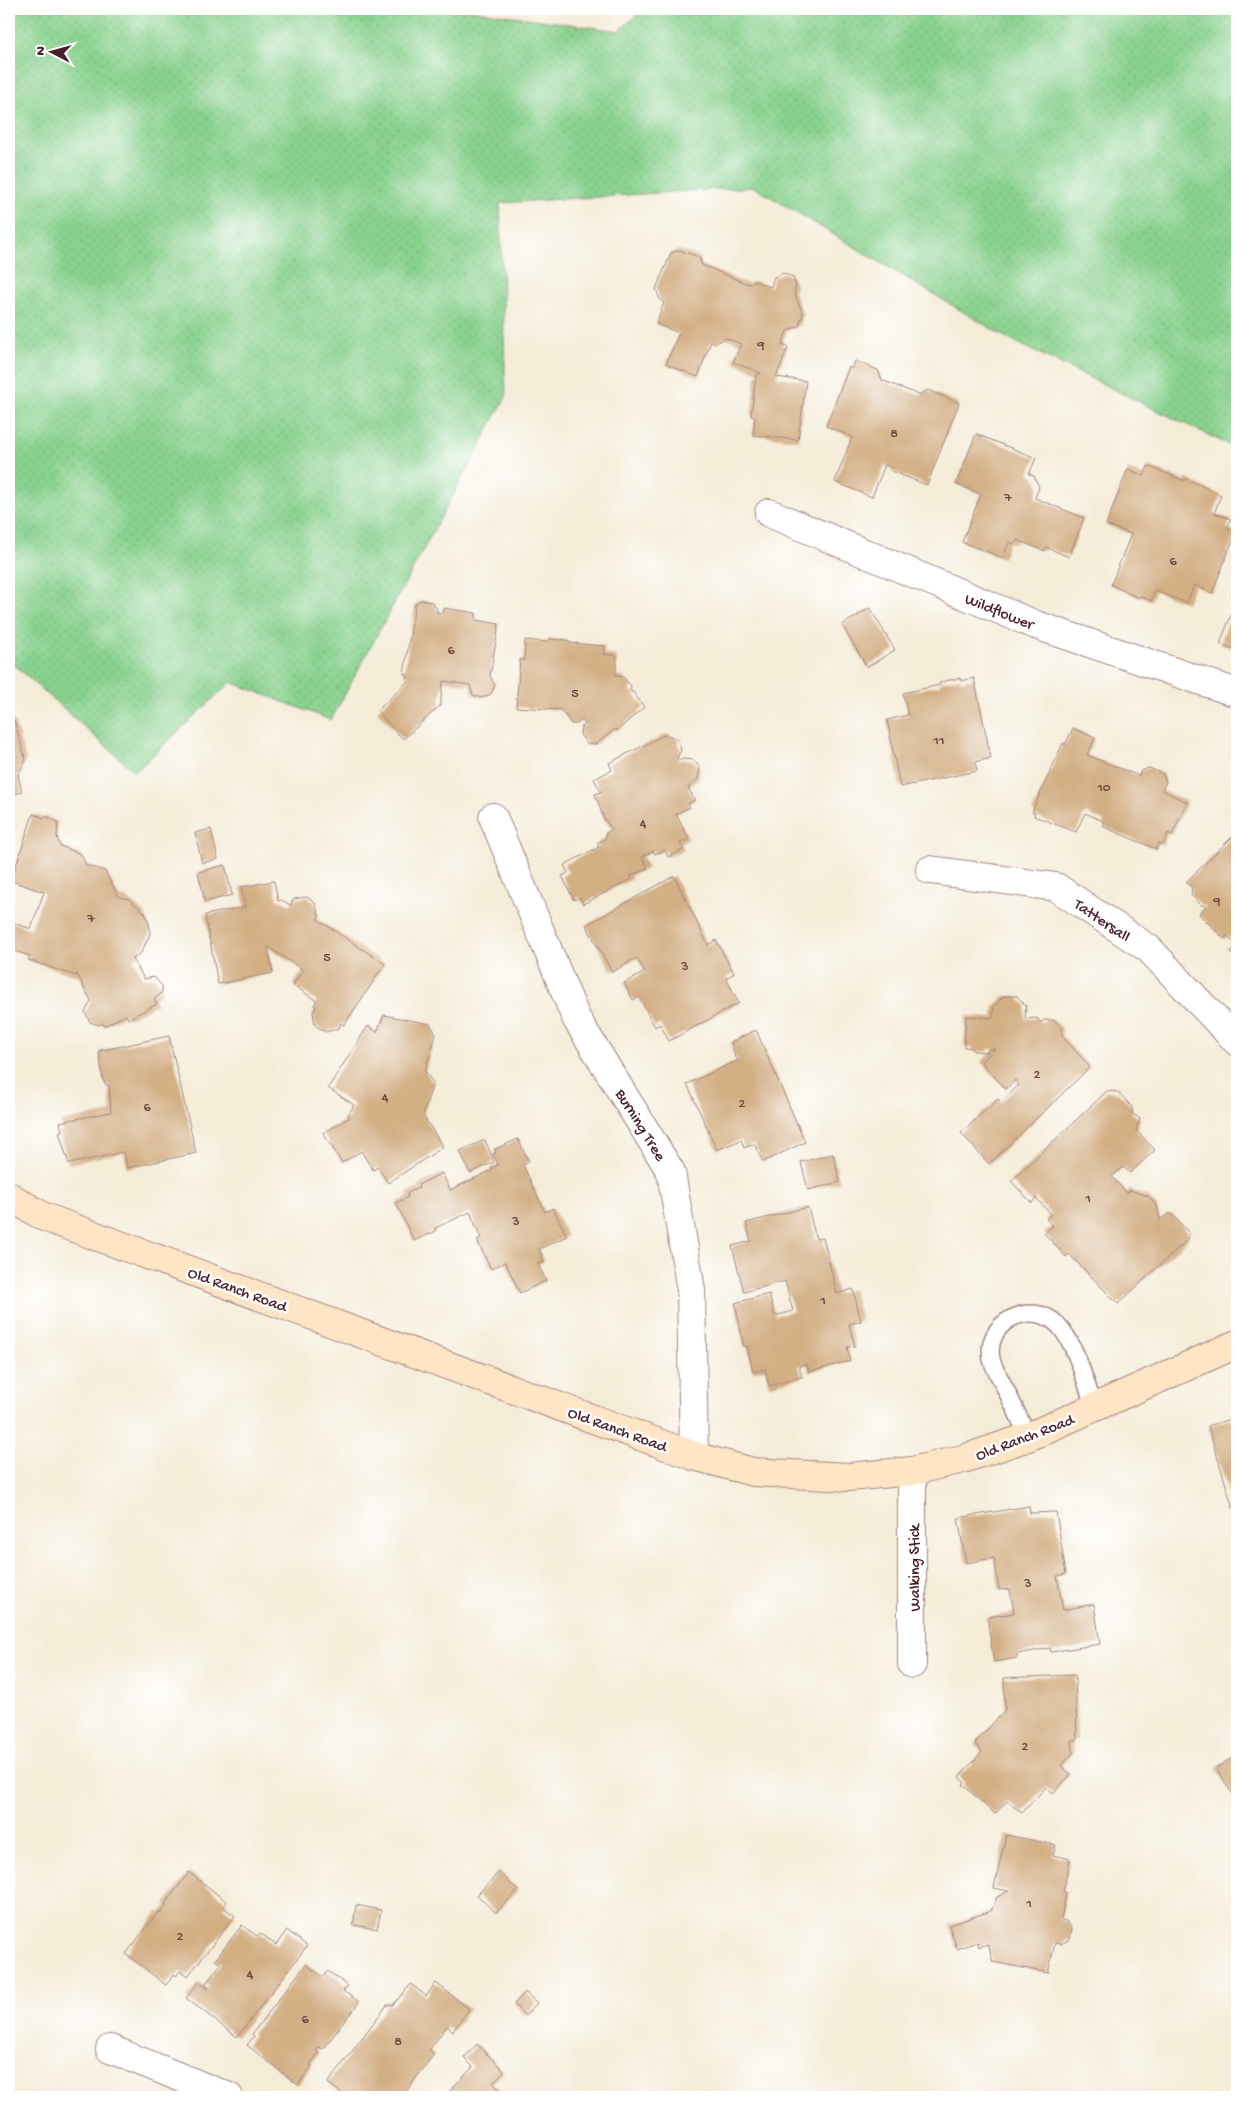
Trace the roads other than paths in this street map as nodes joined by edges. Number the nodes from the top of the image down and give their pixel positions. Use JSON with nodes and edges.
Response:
{"nodes":[{"id":1,"x":768,"y":513,"type":"dead end"},
{"id":2,"x":1237,"y":693,"type":"edge"},
{"id":3,"x":493,"y":817,"type":"dead end"},
{"id":4,"x":930,"y":870,"type":"dead end"},
{"id":5,"x":1237,"y":1042,"type":"edge"},
{"id":6,"x":9,"y":1196,"type":"edge"},
{"id":7,"x":1237,"y":1344,"type":"edge"},
{"id":8,"x":1095,"y":1409,"type":"junction"},
{"id":9,"x":1028,"y":1437,"type":"junction"},
{"id":10,"x":694,"y":1456,"type":"junction"},
{"id":11,"x":912,"y":1471,"type":"junction"},
{"id":12,"x":912,"y":1664,"type":"dead end"},
{"id":13,"x":110,"y":2049,"type":"dead end"},
{"id":14,"x":229,"y":2097,"type":"edge"}],
"edges":[{"from":1,"to":2,"type":"street","name":"Wildflower"},
{"from":3,"to":10,"type":"street","name":"Burning Tree"},
{"from":4,"to":5,"type":"street","name":"Tattersall"},
{"from":6,"to":10,"type":"street","name":"Old Ranch Road"},
{"from":7,"to":8,"type":"street","name":"Old Ranch Road"},
{"from":8,"to":9,"type":"street","name":"Old Ranch Road"},
{"from":8,"to":9,"type":"lane"},
{"from":9,"to":11,"type":"street","name":"Old Ranch Road"},
{"from":10,"to":11,"type":"street","name":"Old Ranch Road"},
{"from":11,"to":12,"type":"street","name":"Walking Stick"},
{"from":13,"to":14,"type":"street"}]}
